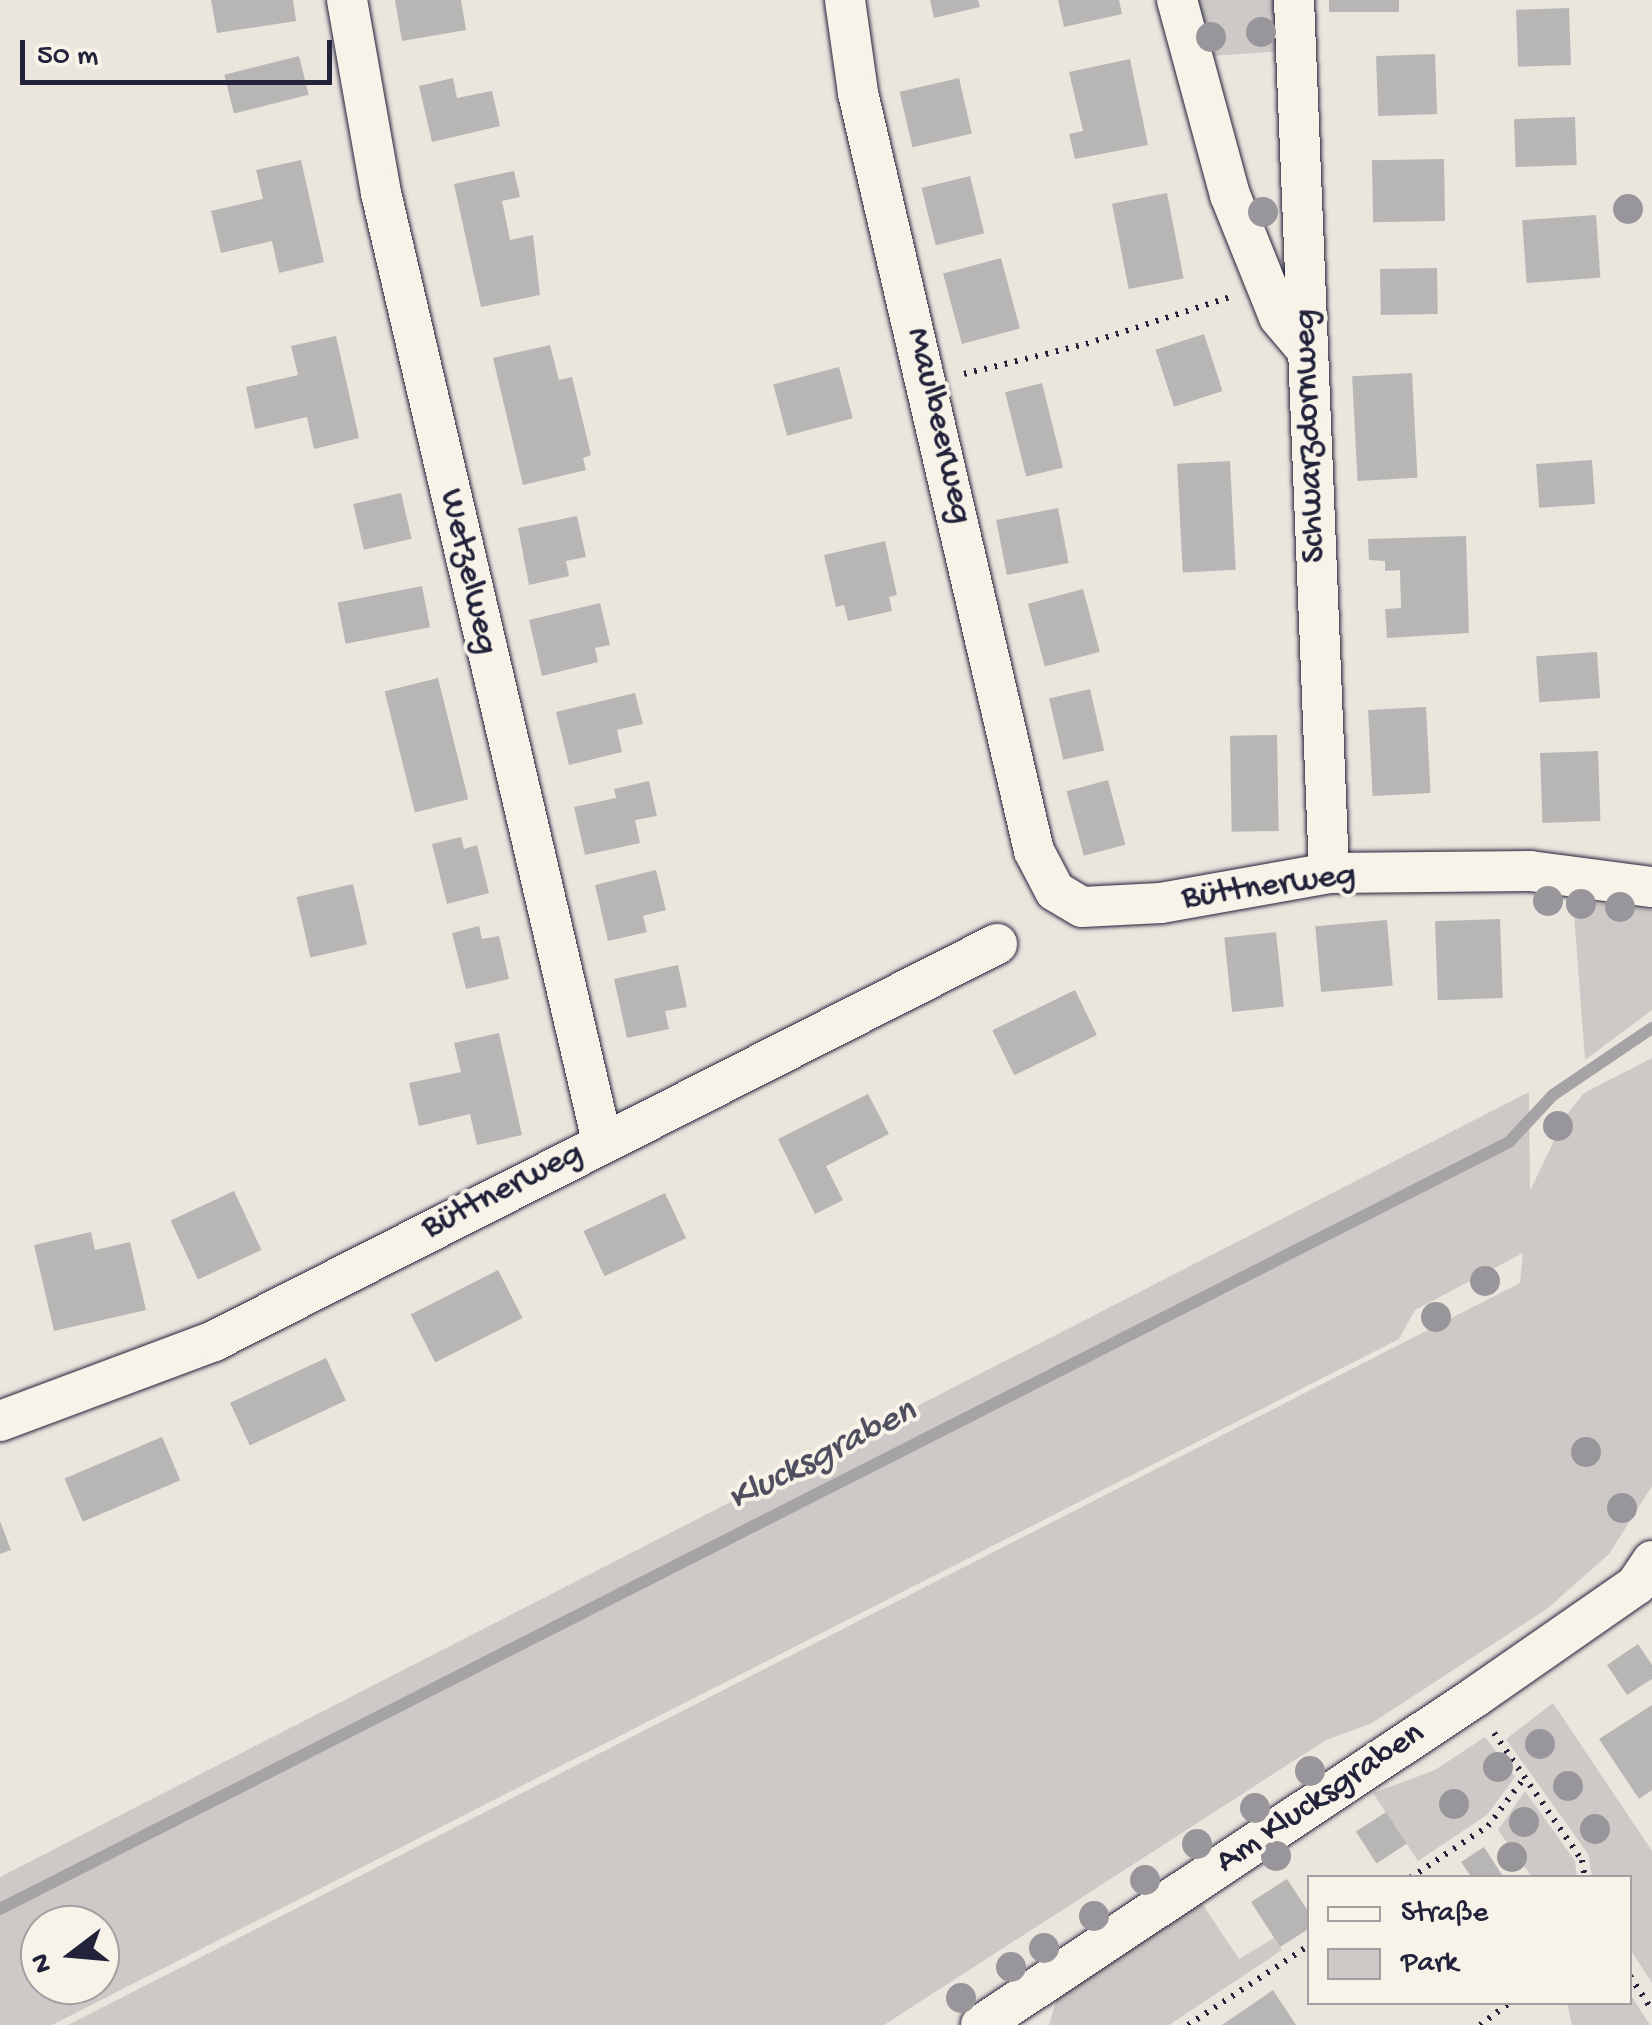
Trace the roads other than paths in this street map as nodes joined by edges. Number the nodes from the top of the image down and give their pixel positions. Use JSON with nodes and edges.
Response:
{"nodes":[{"id":1,"x":347,"y":0,"type":"edge"},
{"id":2,"x":845,"y":0,"type":"edge"},
{"id":3,"x":1176,"y":0,"type":"edge"},
{"id":4,"x":1294,"y":0,"type":"edge"},
{"id":5,"x":1308,"y":350,"type":"junction"},
{"id":6,"x":1034,"y":851,"type":"joint"},
{"id":7,"x":1329,"y":873,"type":"junction"},
{"id":8,"x":1652,"y":887,"type":"edge"},
{"id":9,"x":997,"y":944,"type":"dead end"},
{"id":10,"x":602,"y":1142,"type":"junction"},
{"id":11,"x":0,"y":1421,"type":"edge"},
{"id":12,"x":1652,"y":1561,"type":"edge"},
{"id":13,"x":1029,"y":2010,"type":"edge"},
{"id":14,"x":980,"y":2025,"type":"edge"}],
"edges":[{"from":1,"to":10,"type":"street","name":"Wetzelweg"},
{"from":2,"to":6,"type":"street","name":"Maulbeerweg"},
{"from":3,"to":5,"type":"street"},
{"from":4,"to":5,"type":"street","name":"Schwarzdornweg"},
{"from":5,"to":7,"type":"street","name":"Schwarzdornweg"},
{"from":6,"to":7,"type":"street","name":"Büttnerweg"},
{"from":7,"to":8,"type":"street","name":"Büttnerweg"},
{"from":9,"to":10,"type":"street","name":"Büttnerweg"},
{"from":10,"to":11,"type":"street","name":"Büttnerweg"},
{"from":12,"to":13,"type":"street","name":"Am Klucksgraben"},
{"from":13,"to":14,"type":"street","name":"Am Klucksgraben"}]}
